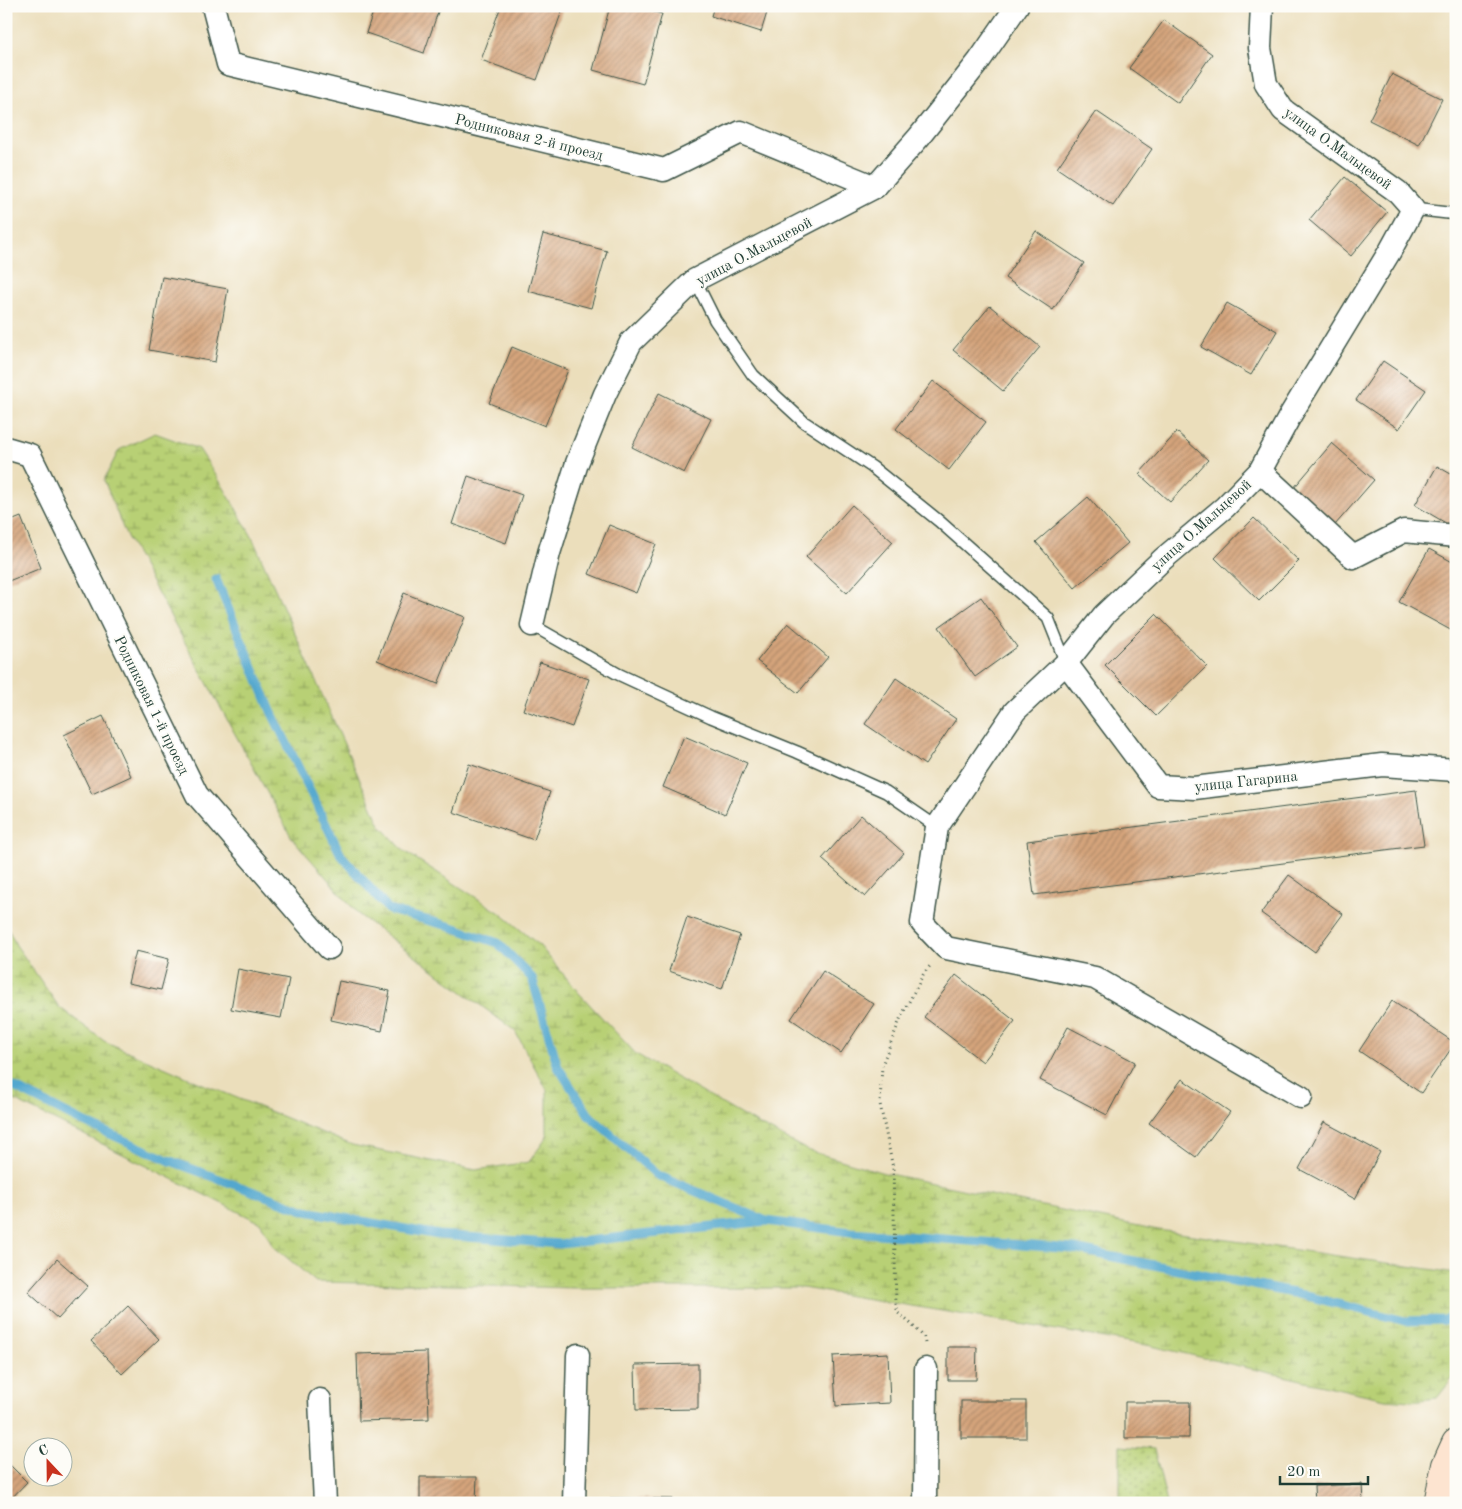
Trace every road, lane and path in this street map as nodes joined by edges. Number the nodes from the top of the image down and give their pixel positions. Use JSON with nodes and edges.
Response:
{"nodes":[{"id":1,"x":213,"y":6,"type":"edge"},
{"id":2,"x":1017,"y":6,"type":"edge"},
{"id":3,"x":1262,"y":6,"type":"edge"},
{"id":4,"x":875,"y":186,"type":"junction"},
{"id":5,"x":1413,"y":209,"type":"junction"},
{"id":6,"x":1456,"y":214,"type":"edge"},
{"id":7,"x":696,"y":280,"type":"junction"},
{"id":8,"x":6,"y":448,"type":"edge"},
{"id":9,"x":1260,"y":471,"type":"junction"},
{"id":10,"x":1456,"y":536,"type":"edge"},
{"id":11,"x":532,"y":625,"type":"joint"},
{"id":12,"x":1066,"y":663,"type":"junction"},
{"id":13,"x":1456,"y":770,"type":"edge"},
{"id":14,"x":937,"y":827,"type":"junction"},
{"id":15,"x":329,"y":948,"type":"dead end"},
{"id":16,"x":946,"y":948,"type":"junction"},
{"id":17,"x":1301,"y":1097,"type":"dead end"},
{"id":18,"x":578,"y":1355,"type":"dead end"},
{"id":19,"x":926,"y":1369,"type":"joint"},
{"id":20,"x":320,"y":1400,"type":"dead end"},
{"id":21,"x":1456,"y":1443,"type":"edge"},
{"id":22,"x":325,"y":1503,"type":"edge"},
{"id":23,"x":574,"y":1503,"type":"edge"},
{"id":24,"x":925,"y":1503,"type":"edge"},
{"id":25,"x":1438,"y":1503,"type":"edge"}],
"edges":[{"from":1,"to":4,"type":"street","name":"Родниковая 2-й проезд"},
{"from":2,"to":4,"type":"street","name":"улица О.Мальцевой"},
{"from":3,"to":5,"type":"street","name":"улица О.Мальцевой"},
{"from":4,"to":7,"type":"street","name":"улица О.Мальцевой"},
{"from":5,"to":6,"type":"lane"},
{"from":5,"to":9,"type":"street","name":"улица О.Мальцевой"},
{"from":7,"to":11,"type":"street","name":"улица О.Мальцевой"},
{"from":7,"to":12,"type":"lane"},
{"from":8,"to":15,"type":"street","name":"Родниковая 1-й проезд"},
{"from":9,"to":10,"type":"street"},
{"from":9,"to":12,"type":"street","name":"улица О.Мальцевой"},
{"from":11,"to":14,"type":"lane"},
{"from":12,"to":13,"type":"street","name":"улица Гагарина"},
{"from":12,"to":14,"type":"street","name":"улица О.Мальцевой"},
{"from":14,"to":16,"type":"street","name":"улица О.Мальцевой"},
{"from":16,"to":17,"type":"street"},
{"from":16,"to":19,"type":"path"},
{"from":18,"to":23,"type":"street"},
{"from":19,"to":24,"type":"street"},
{"from":20,"to":22,"type":"street"},
{"from":21,"to":25,"type":"main road"}]}
